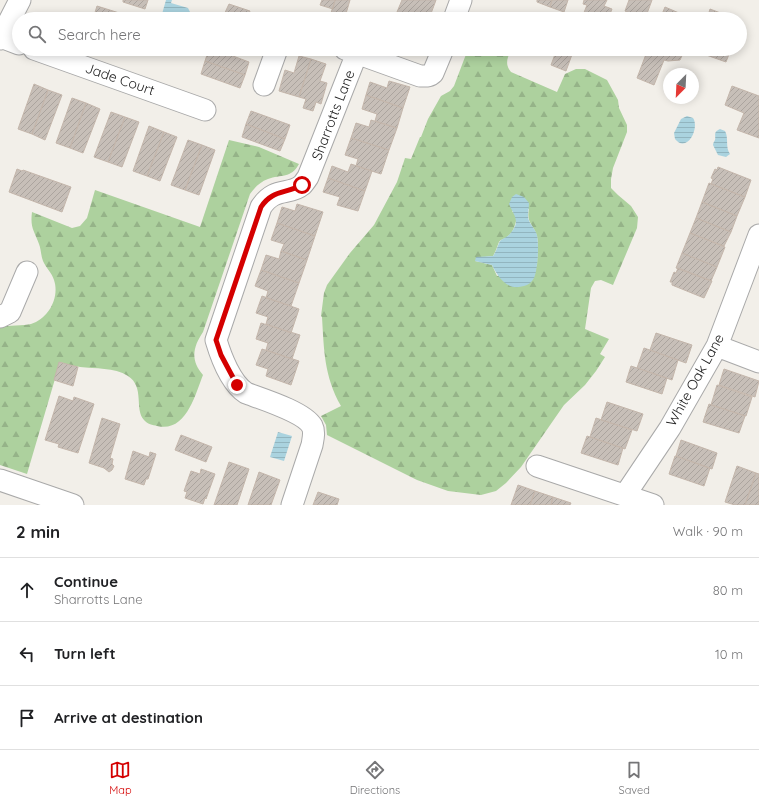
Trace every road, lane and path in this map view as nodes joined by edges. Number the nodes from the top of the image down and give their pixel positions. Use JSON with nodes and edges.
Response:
{"nodes":[{"id":1,"x":20,"y":0,"type":"edge"},
{"id":2,"x":461,"y":0,"type":"edge"},
{"id":3,"x":16,"y":12,"type":"edge"},
{"id":4,"x":457,"y":12,"type":"edge"},
{"id":5,"x":12,"y":25,"type":"edge"},
{"id":6,"x":7,"y":40,"type":"edge"},
{"id":7,"x":54,"y":56,"type":"edge"},
{"id":8,"x":274,"y":56,"type":"edge"},
{"id":9,"x":349,"y":56,"type":"edge"},
{"id":10,"x":365,"y":56,"type":"edge"},
{"id":11,"x":440,"y":56,"type":"edge"},
{"id":12,"x":264,"y":85,"type":"dead end"},
{"id":13,"x":205,"y":110,"type":"dead end"},
{"id":14,"x":759,"y":235,"type":"edge"},
{"id":15,"x":27,"y":272,"type":"dead end"},
{"id":16,"x":0,"y":317,"type":"edge"},
{"id":17,"x":717,"y":346,"type":"junction"},
{"id":18,"x":759,"y":362,"type":"edge"},
{"id":19,"x":537,"y":466,"type":"dead end"},
{"id":20,"x":0,"y":480,"type":"edge"},
{"id":21,"x":625,"y":495,"type":"junction"},
{"id":22,"x":73,"y":505,"type":"edge"},
{"id":23,"x":292,"y":505,"type":"edge"},
{"id":24,"x":653,"y":505,"type":"edge"}],
"edges":[{"from":1,"to":3,"type":"street"},
{"from":2,"to":4,"type":"street"},
{"from":5,"to":6,"type":"street"},
{"from":7,"to":13,"type":"street","name":"Jade Court"},
{"from":8,"to":12,"type":"street"},
{"from":9,"to":23,"type":"street","name":"Sharrotts Lane"},
{"from":10,"to":11,"type":"street","name":"Sharrotts Lane"},
{"from":14,"to":17,"type":"street","name":"White Oak Lane"},
{"from":15,"to":16,"type":"street"},
{"from":17,"to":18,"type":"street"},
{"from":17,"to":21,"type":"street","name":"White Oak Lane"},
{"from":19,"to":21,"type":"street"},
{"from":20,"to":22,"type":"street"},
{"from":21,"to":24,"type":"street"}]}
